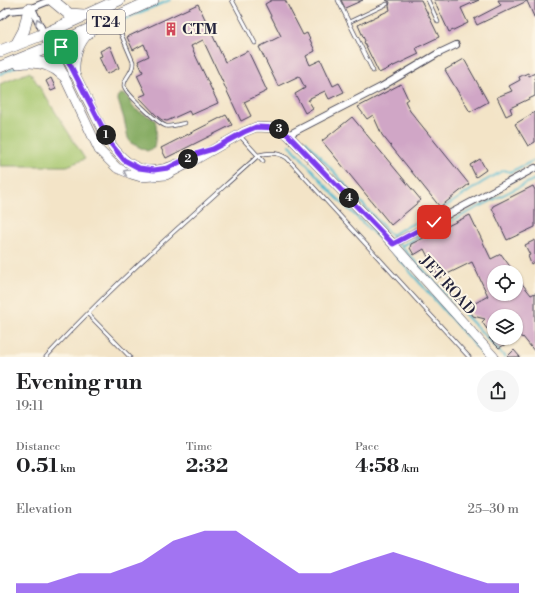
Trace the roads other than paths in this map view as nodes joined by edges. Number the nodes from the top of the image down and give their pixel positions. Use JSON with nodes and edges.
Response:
{"nodes":[{"id":1,"x":52,"y":0,"type":"edge"},
{"id":2,"x":119,"y":0,"type":"edge"},
{"id":3,"x":153,"y":0,"type":"edge"},
{"id":4,"x":232,"y":0,"type":"edge"},
{"id":5,"x":338,"y":0,"type":"edge"},
{"id":6,"x":428,"y":0,"type":"edge"},
{"id":7,"x":387,"y":4,"type":"dead end"},
{"id":8,"x":30,"y":9,"type":"junction"},
{"id":9,"x":87,"y":15,"type":"junction"},
{"id":10,"x":0,"y":16,"type":"edge"},
{"id":11,"x":114,"y":18,"type":"junction"},
{"id":12,"x":349,"y":22,"type":"junction"},
{"id":13,"x":438,"y":22,"type":"dead end"},
{"id":14,"x":98,"y":26,"type":"junction"},
{"id":15,"x":49,"y":29,"type":"junction"},
{"id":16,"x":255,"y":43,"type":"dead end"},
{"id":17,"x":16,"y":45,"type":"junction"},
{"id":18,"x":54,"y":45,"type":"junction"},
{"id":19,"x":456,"y":45,"type":"dead end"},
{"id":20,"x":0,"y":52,"type":"edge"},
{"id":21,"x":4,"y":66,"type":"edge"},
{"id":22,"x":373,"y":71,"type":"dead end"},
{"id":23,"x":69,"y":74,"type":"junction"},
{"id":24,"x":185,"y":123,"type":"dead end"},
{"id":25,"x":239,"y":134,"type":"junction"},
{"id":26,"x":288,"y":135,"type":"junction"},
{"id":27,"x":213,"y":149,"type":"junction"},
{"id":28,"x":259,"y":155,"type":"junction"},
{"id":29,"x":263,"y":161,"type":"dead end"},
{"id":30,"x":535,"y":168,"type":"edge"},
{"id":31,"x":393,"y":244,"type":"junction"},
{"id":32,"x":88,"y":314,"type":"junction"},
{"id":33,"x":46,"y":357,"type":"edge"},
{"id":34,"x":130,"y":357,"type":"edge"},
{"id":35,"x":470,"y":357,"type":"edge"},
{"id":36,"x":494,"y":357,"type":"edge"}],
"edges":[{"from":1,"to":8,"type":"street"},
{"from":1,"to":9,"type":"highway"},
{"from":2,"to":9,"type":"highway","number":"T24"},
{"from":3,"to":11,"type":"highway","number":"T24"},
{"from":4,"to":16,"type":"lane"},
{"from":5,"to":12,"type":"lane"},
{"from":6,"to":13,"type":"lane"},
{"from":7,"to":12,"type":"lane"},
{"from":8,"to":10,"type":"street"},
{"from":15,"to":8,"type":"street","name":"JET ROAD","one_way":true},
{"from":8,"to":17,"type":"highway"},
{"from":9,"to":15,"type":"highway","number":"T24"},
{"from":11,"to":14,"type":"highway","number":"T24"},
{"from":11,"to":24,"type":"lane"},
{"from":12,"to":22,"type":"lane"},
{"from":14,"to":18,"type":"highway","number":"T24"},
{"from":14,"to":23,"type":"highway"},
{"from":15,"to":17,"type":"highway","number":"T24"},
{"from":15,"to":18,"type":"main road","name":"JET ROAD"},
{"from":17,"to":20,"type":"highway","number":"T24"},
{"from":18,"to":21,"type":"highway","number":"T24"},
{"from":18,"to":23,"type":"main road","name":"JET ROAD"},
{"from":19,"to":26,"type":"street"},
{"from":21,"to":23,"type":"highway"},
{"from":23,"to":27,"type":"main road","name":"JET ROAD"},
{"from":27,"to":23,"type":"main road","name":"JET ROAD","one_way":true},
{"from":25,"to":26,"type":"main road","name":"JET ROAD"},
{"from":25,"to":27,"type":"main road","name":"JET ROAD"},
{"from":25,"to":28,"type":"lane"},
{"from":26,"to":31,"type":"main road","name":"JET ROAD"},
{"from":28,"to":29,"type":"lane"},
{"from":28,"to":32,"type":"lane"},
{"from":28,"to":35,"type":"lane"},
{"from":30,"to":31,"type":"street"},
{"from":31,"to":36,"type":"main road","name":"JET ROAD"},
{"from":32,"to":33,"type":"lane"},
{"from":32,"to":34,"type":"lane"}]}
